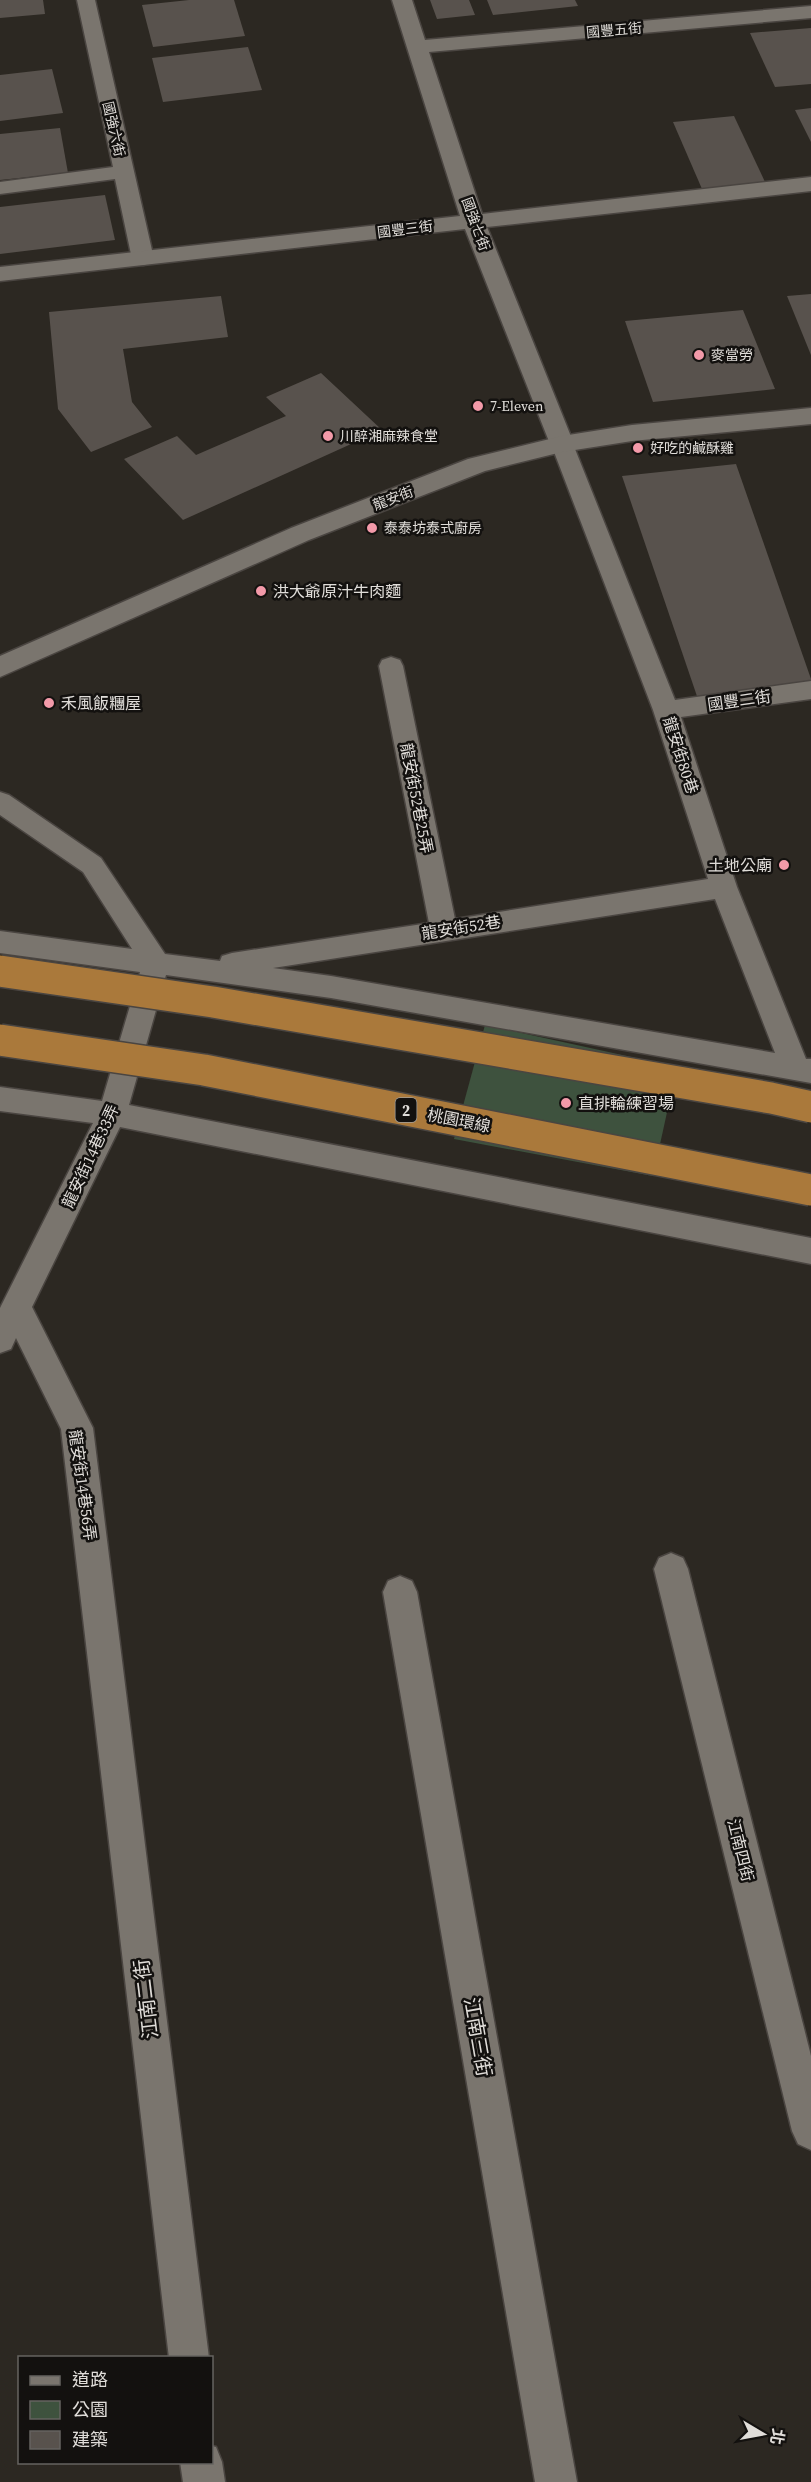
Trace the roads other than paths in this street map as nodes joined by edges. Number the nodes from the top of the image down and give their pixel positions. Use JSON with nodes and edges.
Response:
{"nodes":[{"id":1,"x":86,"y":0,"type":"edge"},
{"id":2,"x":402,"y":0,"type":"edge"},
{"id":3,"x":811,"y":12,"type":"edge"},
{"id":4,"x":418,"y":47,"type":"junction"},
{"id":5,"x":124,"y":171,"type":"junction"},
{"id":6,"x":811,"y":184,"type":"edge"},
{"id":7,"x":0,"y":188,"type":"edge"},
{"id":8,"x":473,"y":221,"type":"junction"},
{"id":9,"x":143,"y":259,"type":"junction"},
{"id":10,"x":0,"y":274,"type":"edge"},
{"id":11,"x":811,"y":416,"type":"edge"},
{"id":12,"x":562,"y":444,"type":"junction"},
{"id":13,"x":391,"y":666,"type":"dead end"},
{"id":14,"x":0,"y":667,"type":"edge"},
{"id":15,"x":811,"y":690,"type":"edge"},
{"id":16,"x":666,"y":710,"type":"junction"},
{"id":17,"x":0,"y":802,"type":"edge"},
{"id":18,"x":724,"y":887,"type":"junction"},
{"id":19,"x":444,"y":930,"type":"junction"},
{"id":20,"x":0,"y":942,"type":"edge"},
{"id":21,"x":156,"y":963,"type":"junction"},
{"id":22,"x":199,"y":969,"type":"junction"},
{"id":23,"x":0,"y":971,"type":"edge"},
{"id":24,"x":0,"y":1040,"type":"edge"},
{"id":25,"x":803,"y":1069,"type":"edge"},
{"id":26,"x":0,"y":1099,"type":"edge"},
{"id":27,"x":811,"y":1107,"type":"edge"},
{"id":28,"x":112,"y":1114,"type":"junction"},
{"id":29,"x":811,"y":1190,"type":"edge"},
{"id":30,"x":811,"y":1251,"type":"edge"},
{"id":31,"x":8,"y":1304,"type":"edge"},
{"id":32,"x":0,"y":1339,"type":"edge"},
{"id":33,"x":671,"y":1569,"type":"dead end"},
{"id":34,"x":400,"y":1592,"type":"dead end"},
{"id":35,"x":103,"y":1640,"type":"joint"},
{"id":36,"x":811,"y":2131,"type":"edge"},
{"id":37,"x":189,"y":2356,"type":"edge"},
{"id":38,"x":201,"y":2464,"type":"edge"},
{"id":39,"x":204,"y":2482,"type":"edge"},
{"id":40,"x":556,"y":2482,"type":"edge"}],
"edges":[{"from":1,"to":5,"type":"lane","name":"國強六街"},
{"from":2,"to":4,"type":"street","name":"國強七街"},
{"from":3,"to":4,"type":"street","name":"國豐五街"},
{"from":4,"to":8,"type":"street","name":"國強七街"},
{"from":5,"to":7,"type":"lane"},
{"from":5,"to":9,"type":"lane","name":"國強六街"},
{"from":6,"to":8,"type":"street","name":"國豐三街"},
{"from":8,"to":9,"type":"street","name":"國豐三街"},
{"from":8,"to":12,"type":"street","name":"國強七街"},
{"from":9,"to":10,"type":"street","name":"國豐三街"},
{"from":11,"to":12,"type":"street","name":"龍安街"},
{"from":12,"to":14,"type":"street","name":"龍安街"},
{"from":12,"to":16,"type":"lane","name":"龍安街80巷"},
{"from":13,"to":19,"type":"lane","name":"龍安街52巷25弄"},
{"from":15,"to":16,"type":"lane","name":"國豐二街"},
{"from":16,"to":18,"type":"lane","name":"龍安街80巷"},
{"from":17,"to":21,"type":"lane"},
{"from":18,"to":19,"type":"lane","name":"龍安街52巷"},
{"from":18,"to":25,"type":"lane","name":"龍安街80巷"},
{"from":19,"to":22,"type":"lane","name":"龍安街52巷"},
{"from":20,"to":21,"type":"lane"},
{"from":21,"to":22,"type":"lane"},
{"from":21,"to":28,"type":"lane","name":"龍安街14巷33弄"},
{"from":22,"to":25,"type":"lane"},
{"from":23,"to":27,"type":"highway","bridge":true},
{"from":24,"to":29,"type":"highway","name":"桃園環線","number":"2","bridge":true},
{"from":26,"to":28,"type":"lane"},
{"from":28,"to":30,"type":"lane"},
{"from":28,"to":31,"type":"lane","name":"龍安街14巷33弄"},
{"from":31,"to":32,"type":"lane","name":"龍安街14巷33弄"},
{"from":31,"to":35,"type":"lane","name":"龍安街14巷56弄"},
{"from":33,"to":36,"type":"lane","name":"江南四街"},
{"from":34,"to":40,"type":"lane","name":"江南三街"},
{"from":35,"to":37,"type":"lane","name":"江南二街"},
{"from":38,"to":39,"type":"lane"}]}
